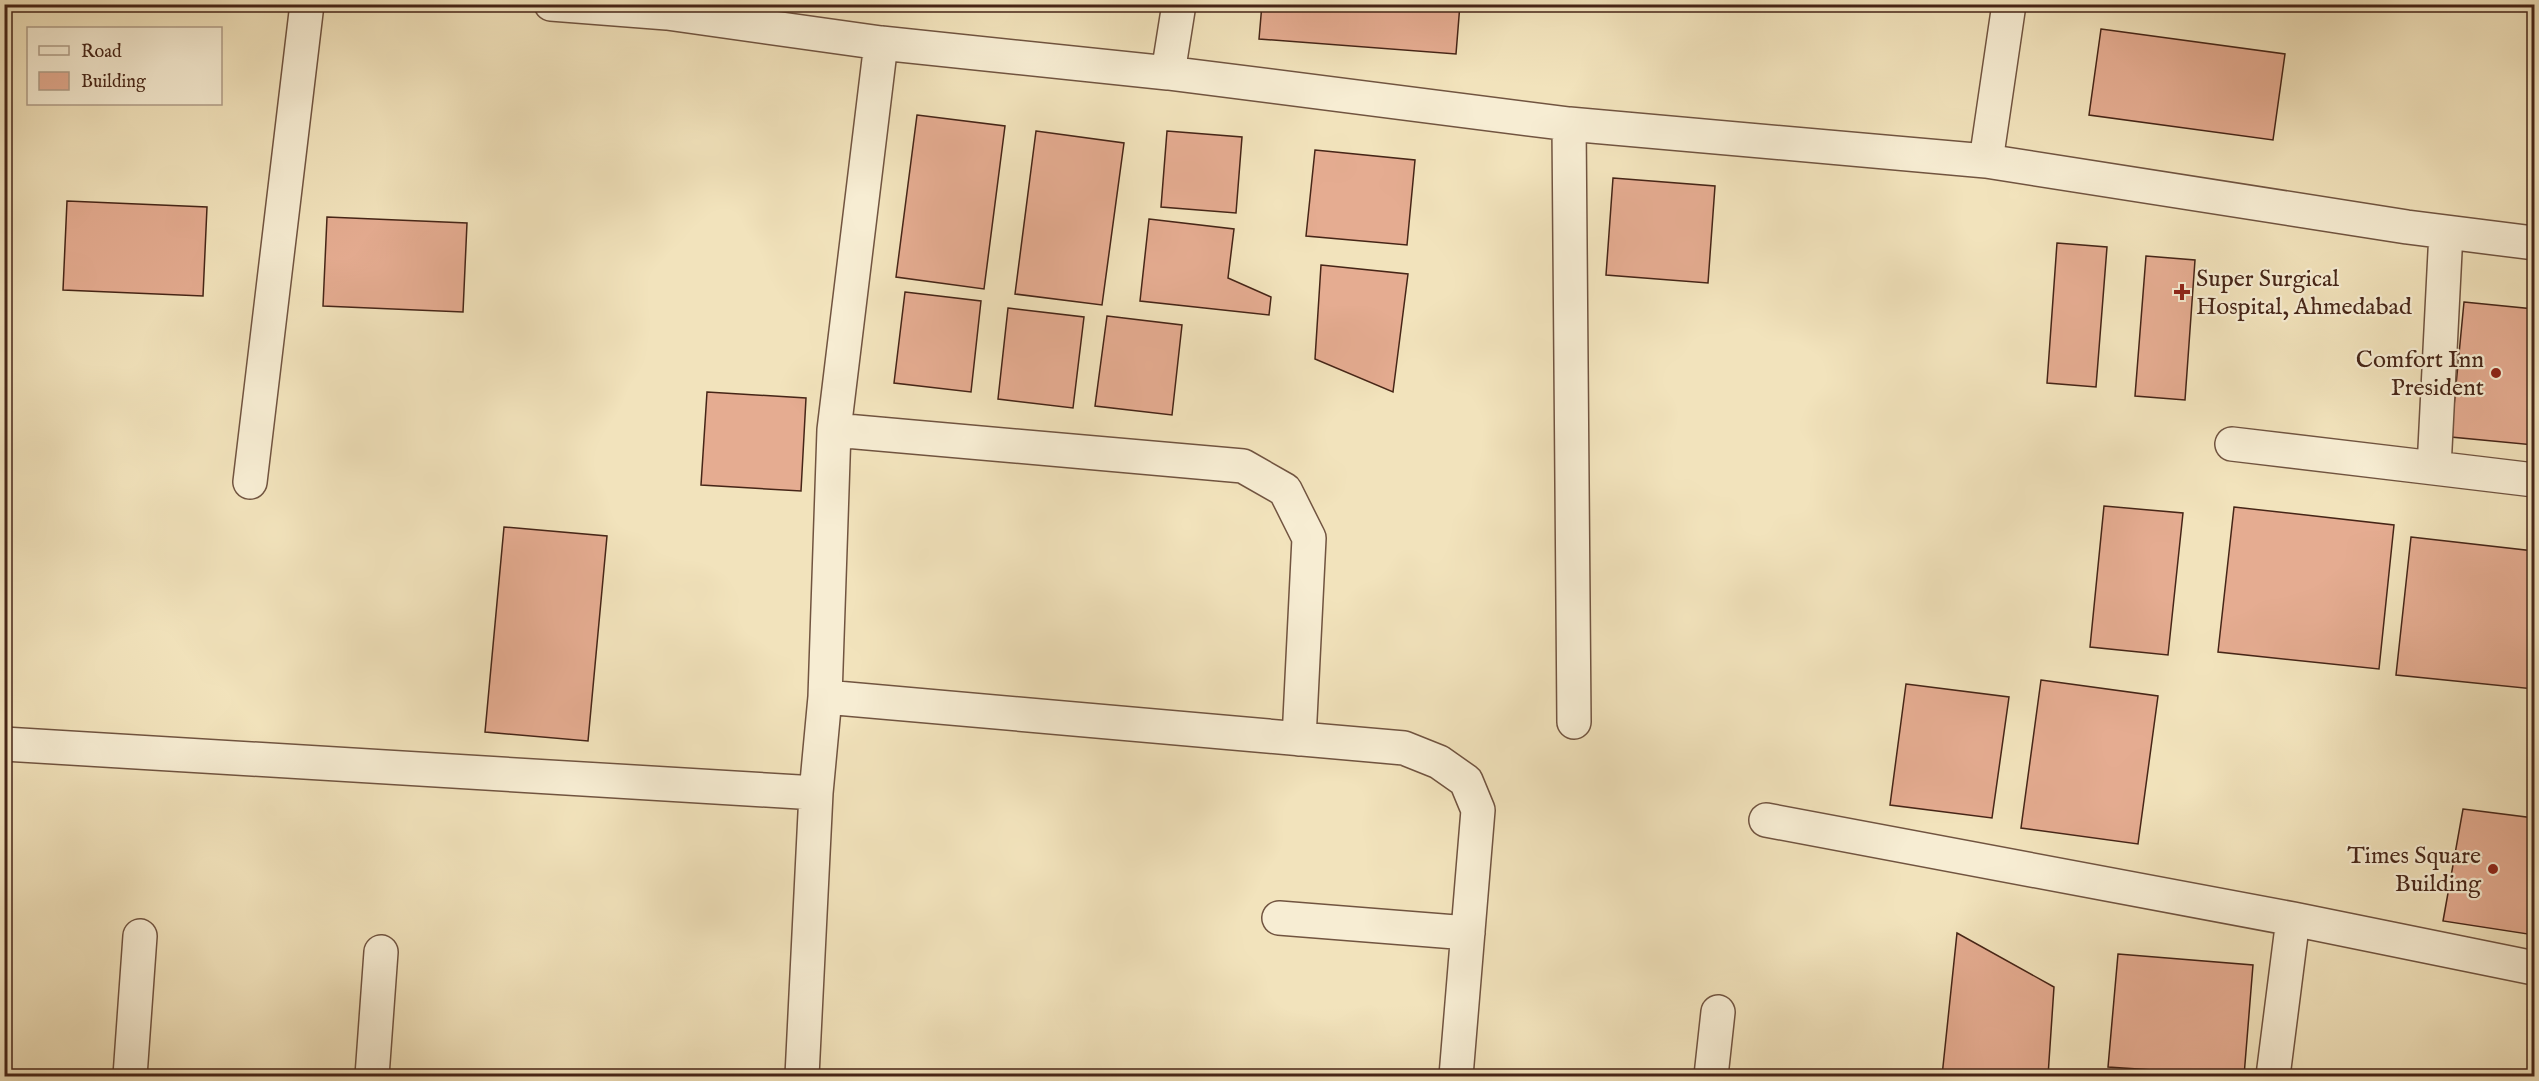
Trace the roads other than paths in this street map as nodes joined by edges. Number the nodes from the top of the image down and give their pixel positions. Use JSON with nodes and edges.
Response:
{"nodes":[{"id":1,"x":307,"y":4,"type":"edge"},
{"id":2,"x":551,"y":4,"type":"edge"},
{"id":3,"x":1179,"y":4,"type":"edge"},
{"id":4,"x":2009,"y":4,"type":"edge"},
{"id":5,"x":667,"y":9,"type":"edge"},
{"id":6,"x":881,"y":43,"type":"junction"},
{"id":7,"x":1168,"y":73,"type":"junction"},
{"id":8,"x":1569,"y":124,"type":"junction"},
{"id":9,"x":1986,"y":161,"type":"junction"},
{"id":10,"x":2446,"y":232,"type":"junction"},
{"id":11,"x":2535,"y":243,"type":"edge"},
{"id":12,"x":834,"y":430,"type":"junction"},
{"id":13,"x":2232,"y":444,"type":"dead end"},
{"id":14,"x":2434,"y":468,"type":"junction"},
{"id":15,"x":2535,"y":480,"type":"edge"},
{"id":16,"x":250,"y":482,"type":"dead end"},
{"id":17,"x":825,"y":697,"type":"junction"},
{"id":18,"x":1574,"y":722,"type":"dead end"},
{"id":19,"x":1299,"y":739,"type":"junction"},
{"id":20,"x":4,"y":744,"type":"edge"},
{"id":21,"x":816,"y":793,"type":"junction"},
{"id":22,"x":1766,"y":820,"type":"dead end"},
{"id":23,"x":1279,"y":918,"type":"dead end"},
{"id":24,"x":2294,"y":920,"type":"junction"},
{"id":25,"x":1468,"y":933,"type":"junction"},
{"id":26,"x":140,"y":936,"type":"dead end"},
{"id":27,"x":381,"y":952,"type":"dead end"},
{"id":28,"x":2535,"y":968,"type":"edge"},
{"id":29,"x":1718,"y":1012,"type":"dead end"},
{"id":30,"x":130,"y":1077,"type":"edge"},
{"id":31,"x":372,"y":1077,"type":"edge"},
{"id":32,"x":802,"y":1077,"type":"edge"},
{"id":33,"x":1456,"y":1077,"type":"edge"},
{"id":34,"x":1711,"y":1077,"type":"edge"},
{"id":35,"x":2273,"y":1077,"type":"edge"}],
"edges":[{"from":1,"to":16,"type":"street"},
{"from":2,"to":5,"type":"street"},
{"from":3,"to":7,"type":"street"},
{"from":4,"to":9,"type":"street"},
{"from":5,"to":6,"type":"street"},
{"from":6,"to":7,"type":"street"},
{"from":6,"to":12,"type":"street"},
{"from":7,"to":8,"type":"street"},
{"from":8,"to":9,"type":"street"},
{"from":8,"to":18,"type":"street"},
{"from":9,"to":10,"type":"street"},
{"from":10,"to":11,"type":"street"},
{"from":10,"to":14,"type":"street"},
{"from":12,"to":17,"type":"street"},
{"from":12,"to":19,"type":"street"},
{"from":13,"to":14,"type":"street"},
{"from":14,"to":15,"type":"street"},
{"from":17,"to":19,"type":"street"},
{"from":17,"to":21,"type":"street"},
{"from":19,"to":25,"type":"street"},
{"from":20,"to":21,"type":"street"},
{"from":21,"to":32,"type":"street"},
{"from":22,"to":24,"type":"street"},
{"from":23,"to":25,"type":"street"},
{"from":24,"to":28,"type":"street"},
{"from":24,"to":35,"type":"street"},
{"from":25,"to":33,"type":"street"},
{"from":26,"to":30,"type":"street"},
{"from":27,"to":31,"type":"street"},
{"from":29,"to":34,"type":"street"}]}
